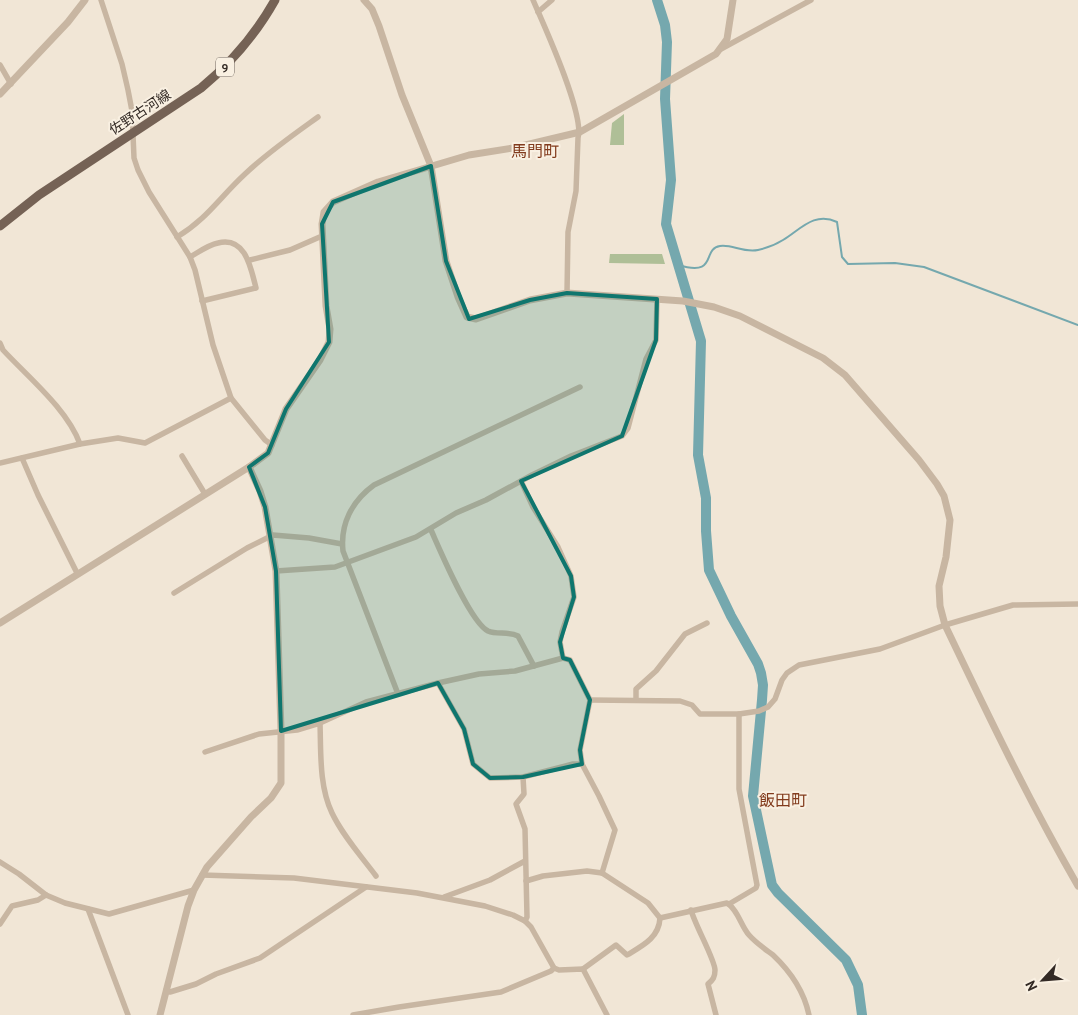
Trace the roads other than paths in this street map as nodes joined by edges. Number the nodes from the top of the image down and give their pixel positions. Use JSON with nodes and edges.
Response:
{"nodes":[{"id":1,"x":85,"y":0,"type":"edge"},
{"id":2,"x":101,"y":0,"type":"edge"},
{"id":3,"x":276,"y":0,"type":"edge"},
{"id":4,"x":364,"y":0,"type":"edge"},
{"id":5,"x":533,"y":0,"type":"edge"},
{"id":6,"x":552,"y":0,"type":"edge"},
{"id":7,"x":733,"y":0,"type":"edge"},
{"id":8,"x":811,"y":0,"type":"edge"},
{"id":9,"x":538,"y":12,"type":"junction"},
{"id":10,"x":721,"y":48,"type":"junction"},
{"id":11,"x":0,"y":65,"type":"edge"},
{"id":12,"x":11,"y":84,"type":"junction"},
{"id":13,"x":0,"y":94,"type":"edge"},
{"id":14,"x":318,"y":117,"type":"dead end"},
{"id":15,"x":580,"y":132,"type":"junction"},
{"id":16,"x":133,"y":134,"type":"junction"},
{"id":17,"x":430,"y":166,"type":"junction"},
{"id":18,"x":0,"y":226,"type":"edge"},
{"id":19,"x":322,"y":236,"type":"junction"},
{"id":20,"x":177,"y":237,"type":"junction"},
{"id":21,"x":190,"y":257,"type":"junction"},
{"id":22,"x":250,"y":260,"type":"junction"},
{"id":23,"x":567,"y":293,"type":"junction"},
{"id":24,"x":657,"y":299,"type":"junction"},
{"id":25,"x":202,"y":301,"type":"junction"},
{"id":26,"x":0,"y":343,"type":"edge"},
{"id":27,"x":3,"y":353,"type":"edge"},
{"id":28,"x":580,"y":387,"type":"dead end"},
{"id":29,"x":231,"y":398,"type":"junction"},
{"id":30,"x":80,"y":444,"type":"junction"},
{"id":31,"x":272,"y":445,"type":"junction"},
{"id":32,"x":182,"y":456,"type":"dead end"},
{"id":33,"x":22,"y":458,"type":"junction"},
{"id":34,"x":0,"y":464,"type":"edge"},
{"id":35,"x":249,"y":467,"type":"junction"},
{"id":36,"x":521,"y":481,"type":"junction"},
{"id":37,"x":205,"y":494,"type":"junction"},
{"id":38,"x":431,"y":530,"type":"junction"},
{"id":39,"x":270,"y":536,"type":"junction"},
{"id":40,"x":342,"y":544,"type":"junction"},
{"id":41,"x":346,"y":562,"type":"junction"},
{"id":42,"x":276,"y":571,"type":"junction"},
{"id":43,"x":77,"y":573,"type":"junction"},
{"id":44,"x":174,"y":593,"type":"dead end"},
{"id":45,"x":1078,"y":604,"type":"edge"},
{"id":46,"x":0,"y":623,"type":"edge"},
{"id":47,"x":707,"y":623,"type":"dead end"},
{"id":48,"x":945,"y":625,"type":"junction"},
{"id":49,"x":563,"y":658,"type":"junction"},
{"id":50,"x":534,"y":666,"type":"junction"},
{"id":51,"x":438,"y":683,"type":"junction"},
{"id":52,"x":398,"y":694,"type":"junction"},
{"id":53,"x":590,"y":700,"type":"junction"},
{"id":54,"x":636,"y":700,"type":"junction"},
{"id":55,"x":739,"y":714,"type":"junction"},
{"id":56,"x":320,"y":723,"type":"junction"},
{"id":57,"x":281,"y":732,"type":"junction"},
{"id":58,"x":205,"y":752,"type":"dead end"},
{"id":59,"x":582,"y":764,"type":"junction"},
{"id":60,"x":523,"y":777,"type":"junction"},
{"id":61,"x":525,"y":861,"type":"junction"},
{"id":62,"x":0,"y":862,"type":"edge"},
{"id":63,"x":602,"y":873,"type":"junction"},
{"id":64,"x":202,"y":875,"type":"junction"},
{"id":65,"x":376,"y":876,"type":"dead end"},
{"id":66,"x":526,"y":881,"type":"junction"},
{"id":67,"x":1078,"y":886,"type":"edge"},
{"id":68,"x":366,"y":887,"type":"junction"},
{"id":69,"x":194,"y":890,"type":"junction"},
{"id":70,"x":46,"y":895,"type":"junction"},
{"id":71,"x":442,"y":897,"type":"junction"},
{"id":72,"x":729,"y":904,"type":"junction"},
{"id":73,"x":88,"y":909,"type":"junction"},
{"id":74,"x":691,"y":910,"type":"junction"},
{"id":75,"x":660,"y":918,"type":"junction"},
{"id":76,"x":524,"y":921,"type":"junction"},
{"id":77,"x":0,"y":924,"type":"edge"},
{"id":78,"x":554,"y":968,"type":"junction"},
{"id":79,"x":583,"y":968,"type":"junction"},
{"id":80,"x":166,"y":990,"type":"junction"},
{"id":81,"x":128,"y":1015,"type":"edge"},
{"id":82,"x":160,"y":1015,"type":"edge"},
{"id":83,"x":353,"y":1015,"type":"edge"},
{"id":84,"x":607,"y":1015,"type":"edge"},
{"id":85,"x":716,"y":1015,"type":"edge"},
{"id":86,"x":809,"y":1015,"type":"edge"}],
"edges":[{"from":1,"to":12,"type":"street"},
{"from":2,"to":16,"type":"street"},
{"from":3,"to":16,"type":"main road","name":"佐野古河線","number":"9"},
{"from":4,"to":17,"type":"street"},
{"from":5,"to":9,"type":"street"},
{"from":6,"to":9,"type":"street"},
{"from":7,"to":10,"type":"street"},
{"from":8,"to":10,"type":"street"},
{"from":9,"to":15,"type":"street"},
{"from":10,"to":15,"type":"street"},
{"from":11,"to":12,"type":"street"},
{"from":12,"to":13,"type":"street"},
{"from":14,"to":20,"type":"street"},
{"from":15,"to":17,"type":"street"},
{"from":15,"to":23,"type":"street"},
{"from":16,"to":18,"type":"main road","name":"佐野古河線","number":"9"},
{"from":16,"to":20,"type":"street"},
{"from":17,"to":19,"type":"street"},
{"from":17,"to":23,"type":"street"},
{"from":19,"to":22,"type":"street"},
{"from":19,"to":31,"type":"street"},
{"from":20,"to":21,"type":"street"},
{"from":21,"to":22,"type":"street"},
{"from":21,"to":25,"type":"street"},
{"from":22,"to":25,"type":"street"},
{"from":23,"to":24,"type":"street"},
{"from":24,"to":36,"type":"street"},
{"from":24,"to":48,"type":"street"},
{"from":25,"to":29,"type":"street"},
{"from":26,"to":27,"type":"street"},
{"from":27,"to":30,"type":"street"},
{"from":28,"to":40,"type":"street"},
{"from":29,"to":30,"type":"street"},
{"from":29,"to":31,"type":"street"},
{"from":30,"to":33,"type":"street"},
{"from":31,"to":35,"type":"street"},
{"from":32,"to":37,"type":"street"},
{"from":33,"to":34,"type":"street"},
{"from":33,"to":43,"type":"street"},
{"from":35,"to":37,"type":"street"},
{"from":35,"to":39,"type":"street"},
{"from":36,"to":38,"type":"street"},
{"from":36,"to":49,"type":"street"},
{"from":37,"to":43,"type":"street"},
{"from":38,"to":41,"type":"street"},
{"from":38,"to":50,"type":"street"},
{"from":39,"to":40,"type":"street"},
{"from":39,"to":42,"type":"street"},
{"from":39,"to":44,"type":"street"},
{"from":40,"to":41,"type":"street"},
{"from":41,"to":42,"type":"street"},
{"from":41,"to":52,"type":"street"},
{"from":42,"to":57,"type":"street"},
{"from":43,"to":46,"type":"street"},
{"from":45,"to":48,"type":"street"},
{"from":47,"to":54,"type":"street"},
{"from":48,"to":55,"type":"street"},
{"from":48,"to":67,"type":"street"},
{"from":49,"to":50,"type":"street"},
{"from":49,"to":53,"type":"street"},
{"from":50,"to":51,"type":"street"},
{"from":51,"to":52,"type":"street"},
{"from":51,"to":60,"type":"street"},
{"from":52,"to":56,"type":"street"},
{"from":53,"to":54,"type":"street"},
{"from":53,"to":59,"type":"street"},
{"from":54,"to":55,"type":"street"},
{"from":55,"to":72,"type":"street"},
{"from":56,"to":57,"type":"street"},
{"from":56,"to":65,"type":"street"},
{"from":57,"to":58,"type":"street"},
{"from":57,"to":64,"type":"street"},
{"from":59,"to":60,"type":"street"},
{"from":59,"to":63,"type":"street"},
{"from":60,"to":61,"type":"street"},
{"from":61,"to":66,"type":"street"},
{"from":61,"to":71,"type":"street"},
{"from":62,"to":70,"type":"street"},
{"from":63,"to":66,"type":"street"},
{"from":63,"to":75,"type":"street"},
{"from":64,"to":68,"type":"street"},
{"from":64,"to":69,"type":"street"},
{"from":66,"to":76,"type":"street"},
{"from":68,"to":71,"type":"street"},
{"from":68,"to":80,"type":"street"},
{"from":69,"to":73,"type":"street"},
{"from":69,"to":80,"type":"street"},
{"from":70,"to":73,"type":"street"},
{"from":70,"to":77,"type":"street"},
{"from":71,"to":76,"type":"street"},
{"from":72,"to":74,"type":"street"},
{"from":72,"to":86,"type":"street"},
{"from":73,"to":81,"type":"street"},
{"from":74,"to":75,"type":"street"},
{"from":74,"to":85,"type":"street"},
{"from":75,"to":79,"type":"street"},
{"from":76,"to":78,"type":"street"},
{"from":78,"to":79,"type":"street"},
{"from":78,"to":83,"type":"street"},
{"from":79,"to":84,"type":"street"},
{"from":80,"to":82,"type":"street"}]}
